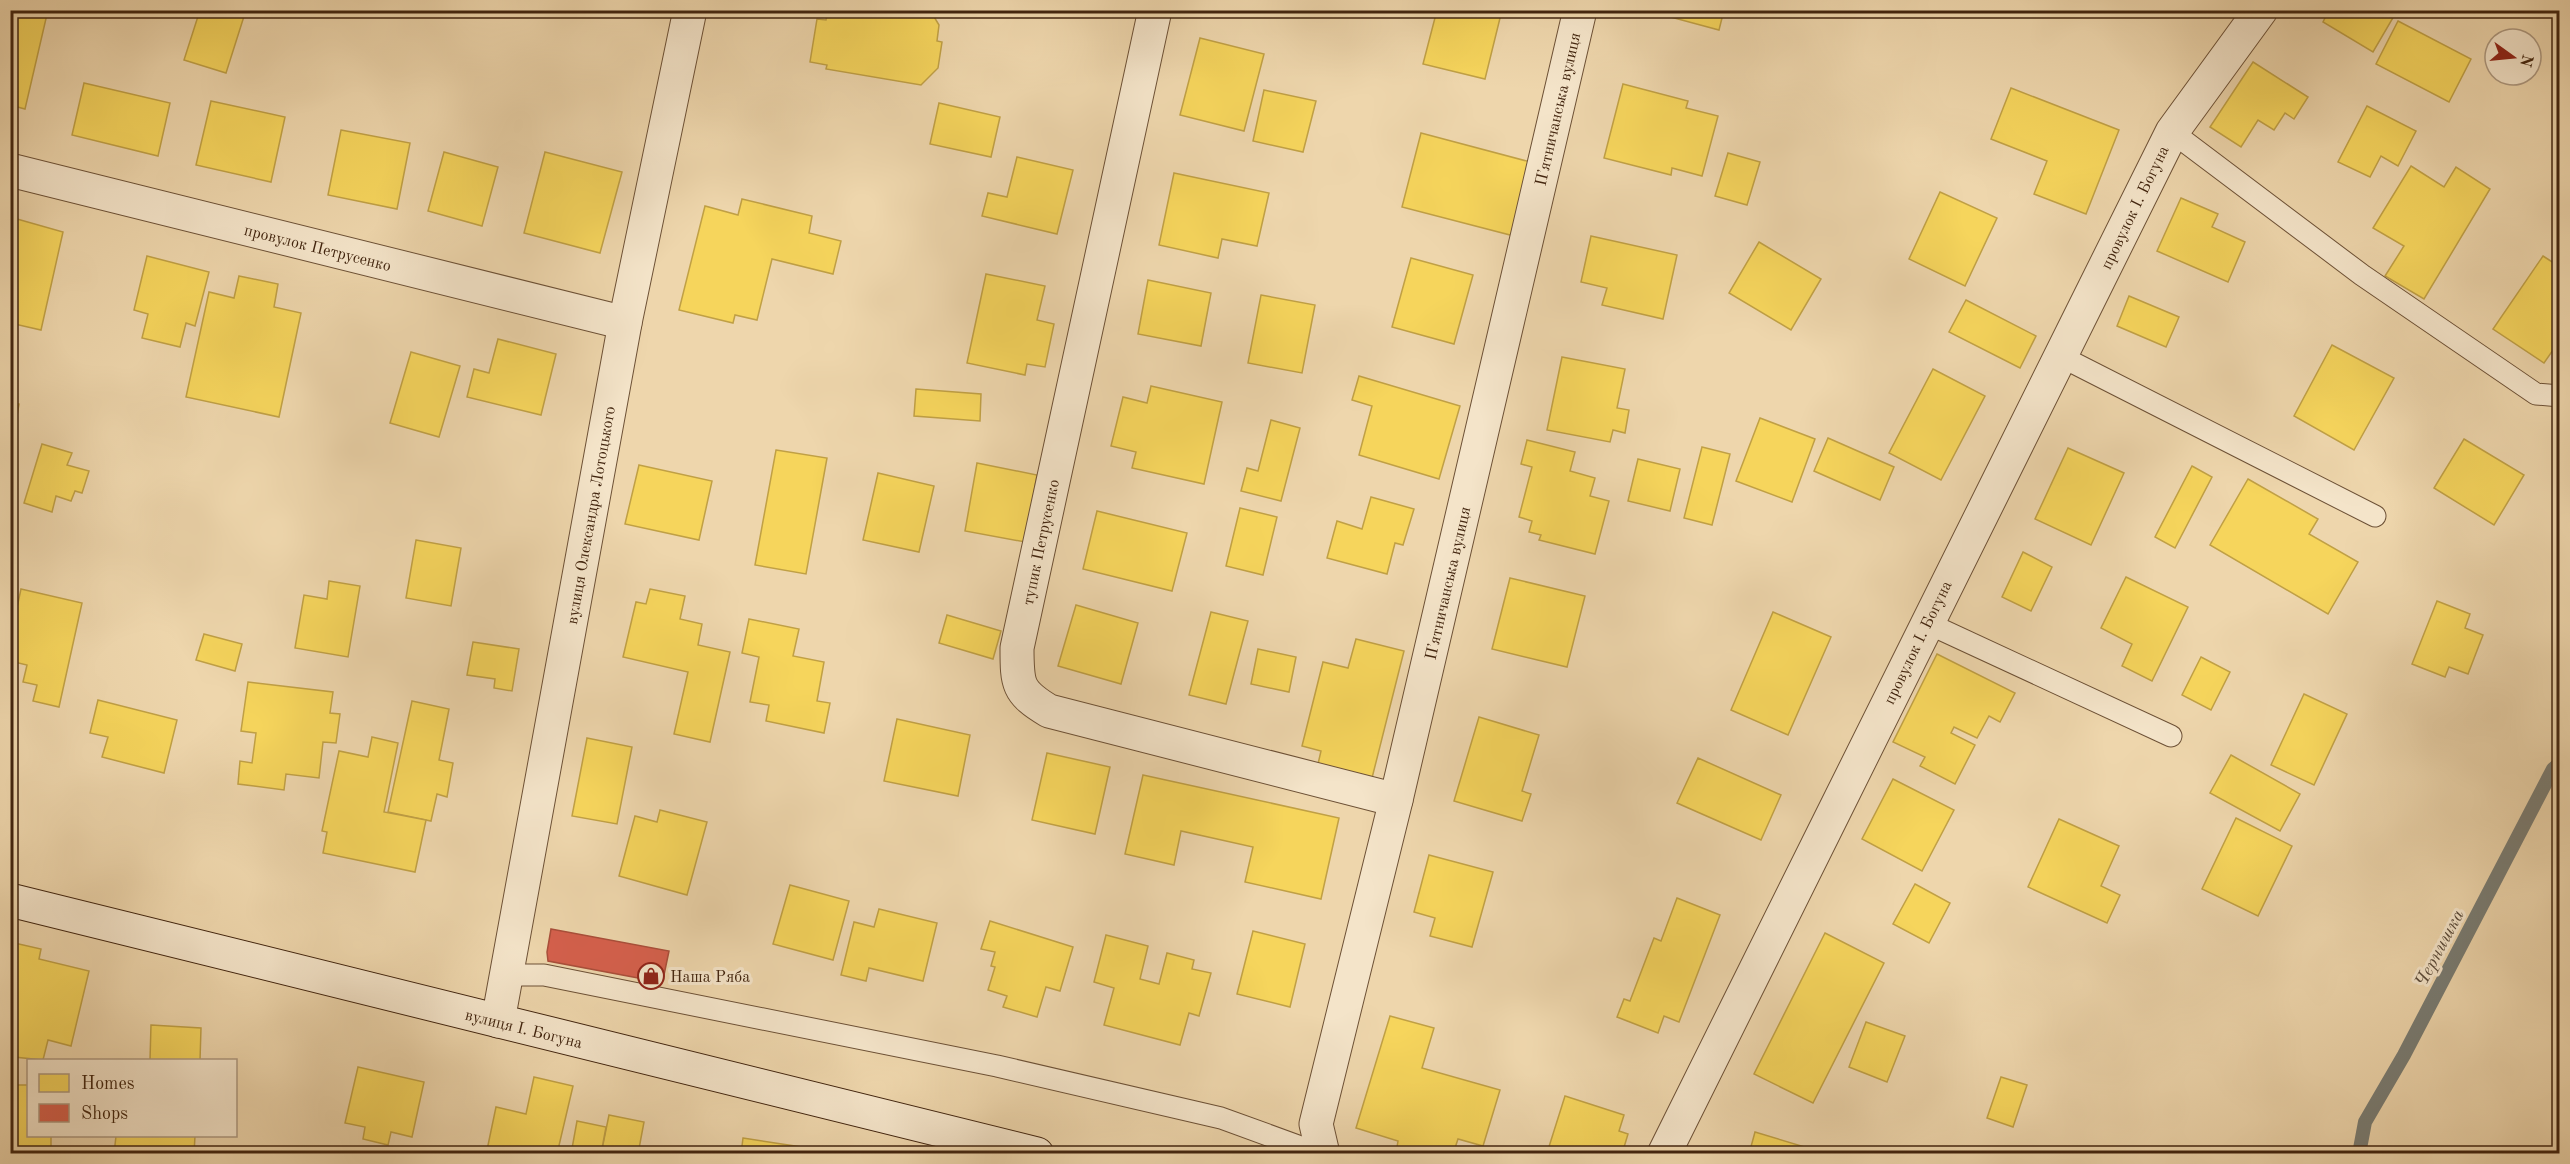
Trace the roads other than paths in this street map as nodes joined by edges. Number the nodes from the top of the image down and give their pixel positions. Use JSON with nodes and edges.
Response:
{"nodes":[{"id":1,"x":690,"y":10,"type":"edge"},
{"id":2,"x":1155,"y":10,"type":"edge"},
{"id":3,"x":1580,"y":10,"type":"edge"},
{"id":4,"x":2261,"y":10,"type":"edge"},
{"id":5,"x":2172,"y":132,"type":"junction"},
{"id":6,"x":10,"y":170,"type":"edge"},
{"id":7,"x":625,"y":323,"type":"junction"},
{"id":8,"x":2060,"y":356,"type":"junction"},
{"id":9,"x":2559,"y":396,"type":"edge"},
{"id":10,"x":2375,"y":516,"type":"dead end"},
{"id":11,"x":1927,"y":623,"type":"junction"},
{"id":12,"x":2171,"y":736,"type":"dead end"},
{"id":13,"x":1396,"y":800,"type":"junction"},
{"id":14,"x":10,"y":900,"type":"edge"},
{"id":15,"x":506,"y":975,"type":"junction"},
{"id":16,"x":498,"y":1021,"type":"junction"},
{"id":17,"x":1037,"y":1154,"type":"edge"},
{"id":18,"x":1322,"y":1154,"type":"edge"},
{"id":19,"x":1664,"y":1154,"type":"edge"}],
"edges":[{"from":1,"to":7,"type":"street","name":"вулиця Олександра Лотоцького"},
{"from":2,"to":13,"type":"street","name":"тупик Петрусенко"},
{"from":3,"to":13,"type":"street","name":"Пʼятничанська вулиця"},
{"from":4,"to":5,"type":"street","name":"провулок І. Богуна"},
{"from":5,"to":8,"type":"street","name":"провулок І. Богуна"},
{"from":5,"to":9,"type":"lane","name":"провулок І. Богуна"},
{"from":6,"to":7,"type":"street","name":"провулок Петрусенко"},
{"from":7,"to":15,"type":"street","name":"вулиця Олександра Лотоцького"},
{"from":8,"to":10,"type":"lane"},
{"from":8,"to":11,"type":"street","name":"провулок І. Богуна"},
{"from":11,"to":12,"type":"lane"},
{"from":11,"to":19,"type":"street","name":"провулок І. Богуна"},
{"from":13,"to":18,"type":"street","name":"Пʼятничанська вулиця"},
{"from":14,"to":16,"type":"street","name":"вулиця І. Богуна"},
{"from":15,"to":16,"type":"street","name":"вулиця Олександра Лотоцького"},
{"from":15,"to":18,"type":"lane"},
{"from":16,"to":17,"type":"street","name":"вулиця І. Богуна"}]}
